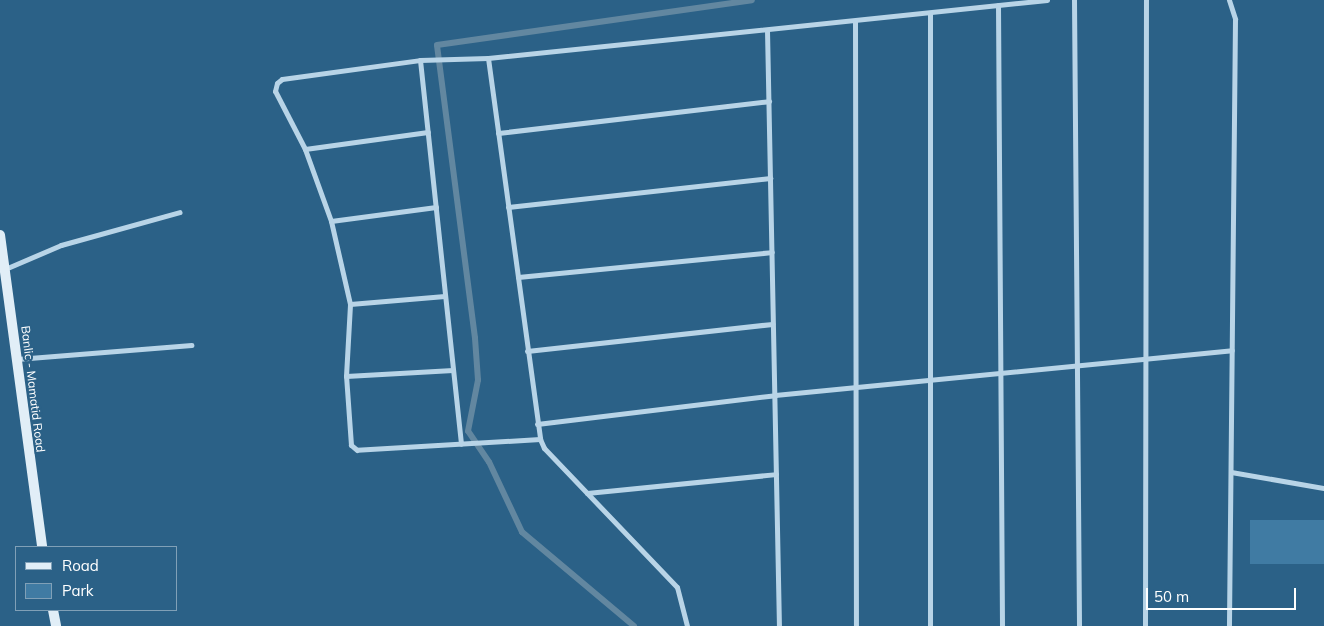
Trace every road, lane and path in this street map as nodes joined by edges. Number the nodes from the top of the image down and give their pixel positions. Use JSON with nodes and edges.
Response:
{"nodes":[{"id":1,"x":1047,"y":0,"type":"edge"},
{"id":2,"x":1074,"y":0,"type":"edge"},
{"id":3,"x":1146,"y":0,"type":"edge"},
{"id":4,"x":1229,"y":0,"type":"edge"},
{"id":5,"x":998,"y":5,"type":"junction"},
{"id":6,"x":930,"y":13,"type":"junction"},
{"id":7,"x":855,"y":21,"type":"junction"},
{"id":8,"x":768,"y":30,"type":"junction"},
{"id":9,"x":488,"y":58,"type":"junction"},
{"id":10,"x":420,"y":60,"type":"junction"},
{"id":11,"x":769,"y":101,"type":"junction"},
{"id":12,"x":428,"y":132,"type":"junction"},
{"id":13,"x":498,"y":133,"type":"junction"},
{"id":14,"x":305,"y":149,"type":"junction"},
{"id":15,"x":770,"y":178,"type":"junction"},
{"id":16,"x":436,"y":206,"type":"junction"},
{"id":17,"x":508,"y":207,"type":"junction"},
{"id":18,"x":180,"y":212,"type":"dead end"},
{"id":19,"x":331,"y":221,"type":"junction"},
{"id":20,"x":0,"y":235,"type":"edge"},
{"id":21,"x":772,"y":252,"type":"junction"},
{"id":22,"x":5,"y":269,"type":"junction"},
{"id":23,"x":518,"y":278,"type":"junction"},
{"id":24,"x":445,"y":296,"type":"junction"},
{"id":25,"x":350,"y":304,"type":"junction"},
{"id":26,"x":773,"y":324,"type":"junction"},
{"id":27,"x":191,"y":345,"type":"dead end"},
{"id":28,"x":1232,"y":350,"type":"junction"},
{"id":29,"x":528,"y":351,"type":"junction"},
{"id":30,"x":16,"y":359,"type":"junction"},
{"id":31,"x":1144,"y":359,"type":"junction"},
{"id":32,"x":1077,"y":365,"type":"junction"},
{"id":33,"x":453,"y":370,"type":"junction"},
{"id":34,"x":1001,"y":373,"type":"junction"},
{"id":35,"x":346,"y":376,"type":"junction"},
{"id":36,"x":930,"y":379,"type":"junction"},
{"id":37,"x":855,"y":387,"type":"junction"},
{"id":38,"x":775,"y":395,"type":"junction"},
{"id":39,"x":537,"y":424,"type":"junction"},
{"id":40,"x":540,"y":439,"type":"junction"},
{"id":41,"x":461,"y":444,"type":"junction"},
{"id":42,"x":1231,"y":472,"type":"junction"},
{"id":43,"x":776,"y":474,"type":"junction"},
{"id":44,"x":1324,"y":488,"type":"edge"},
{"id":45,"x":587,"y":493,"type":"junction"},
{"id":46,"x":42,"y":546,"type":"edge"},
{"id":47,"x":53,"y":611,"type":"edge"},
{"id":48,"x":56,"y":626,"type":"edge"},
{"id":49,"x":687,"y":626,"type":"edge"},
{"id":50,"x":779,"y":626,"type":"edge"},
{"id":51,"x":856,"y":626,"type":"edge"},
{"id":52,"x":930,"y":626,"type":"edge"},
{"id":53,"x":1002,"y":626,"type":"edge"},
{"id":54,"x":1079,"y":626,"type":"edge"},
{"id":55,"x":1146,"y":626,"type":"edge"},
{"id":56,"x":1229,"y":626,"type":"edge"}],
"edges":[{"from":1,"to":5,"type":"street"},
{"from":2,"to":32,"type":"street"},
{"from":3,"to":31,"type":"street"},
{"from":4,"to":28,"type":"street"},
{"from":5,"to":6,"type":"street"},
{"from":5,"to":34,"type":"street"},
{"from":6,"to":7,"type":"street"},
{"from":6,"to":36,"type":"street"},
{"from":7,"to":8,"type":"street"},
{"from":7,"to":37,"type":"street"},
{"from":8,"to":9,"type":"street"},
{"from":8,"to":11,"type":"street"},
{"from":9,"to":10,"type":"street"},
{"from":9,"to":13,"type":"street"},
{"from":10,"to":12,"type":"street"},
{"from":10,"to":14,"type":"street"},
{"from":11,"to":13,"type":"street"},
{"from":11,"to":15,"type":"street"},
{"from":12,"to":14,"type":"street"},
{"from":12,"to":16,"type":"street"},
{"from":13,"to":17,"type":"street"},
{"from":14,"to":19,"type":"street"},
{"from":15,"to":17,"type":"street"},
{"from":15,"to":21,"type":"street"},
{"from":16,"to":19,"type":"street"},
{"from":16,"to":24,"type":"street"},
{"from":17,"to":23,"type":"street"},
{"from":18,"to":22,"type":"street"},
{"from":19,"to":25,"type":"street"},
{"from":20,"to":22,"type":"main road","name":"Banlic - Mamatid Road"},
{"from":21,"to":23,"type":"street"},
{"from":21,"to":26,"type":"street"},
{"from":22,"to":30,"type":"main road","name":"Banlic - Mamatid Road"},
{"from":23,"to":29,"type":"street"},
{"from":24,"to":25,"type":"street"},
{"from":24,"to":33,"type":"street"},
{"from":25,"to":35,"type":"street"},
{"from":26,"to":29,"type":"street"},
{"from":26,"to":38,"type":"street"},
{"from":27,"to":30,"type":"street"},
{"from":28,"to":31,"type":"street"},
{"from":28,"to":42,"type":"street"},
{"from":29,"to":39,"type":"street"},
{"from":30,"to":46,"type":"main road","name":"Banlic - Mamatid Road"},
{"from":31,"to":32,"type":"street"},
{"from":31,"to":55,"type":"street"},
{"from":32,"to":34,"type":"street"},
{"from":32,"to":54,"type":"street"},
{"from":33,"to":35,"type":"street"},
{"from":33,"to":41,"type":"street"},
{"from":34,"to":36,"type":"street"},
{"from":34,"to":53,"type":"street"},
{"from":35,"to":41,"type":"street"},
{"from":36,"to":37,"type":"street"},
{"from":36,"to":52,"type":"street"},
{"from":37,"to":38,"type":"street"},
{"from":37,"to":51,"type":"street"},
{"from":38,"to":39,"type":"street"},
{"from":38,"to":43,"type":"street"},
{"from":39,"to":40,"type":"street"},
{"from":40,"to":41,"type":"street"},
{"from":40,"to":45,"type":"street"},
{"from":42,"to":44,"type":"street"},
{"from":42,"to":56,"type":"street"},
{"from":43,"to":45,"type":"street"},
{"from":43,"to":50,"type":"street"},
{"from":45,"to":49,"type":"street"},
{"from":47,"to":48,"type":"main road"}]}
